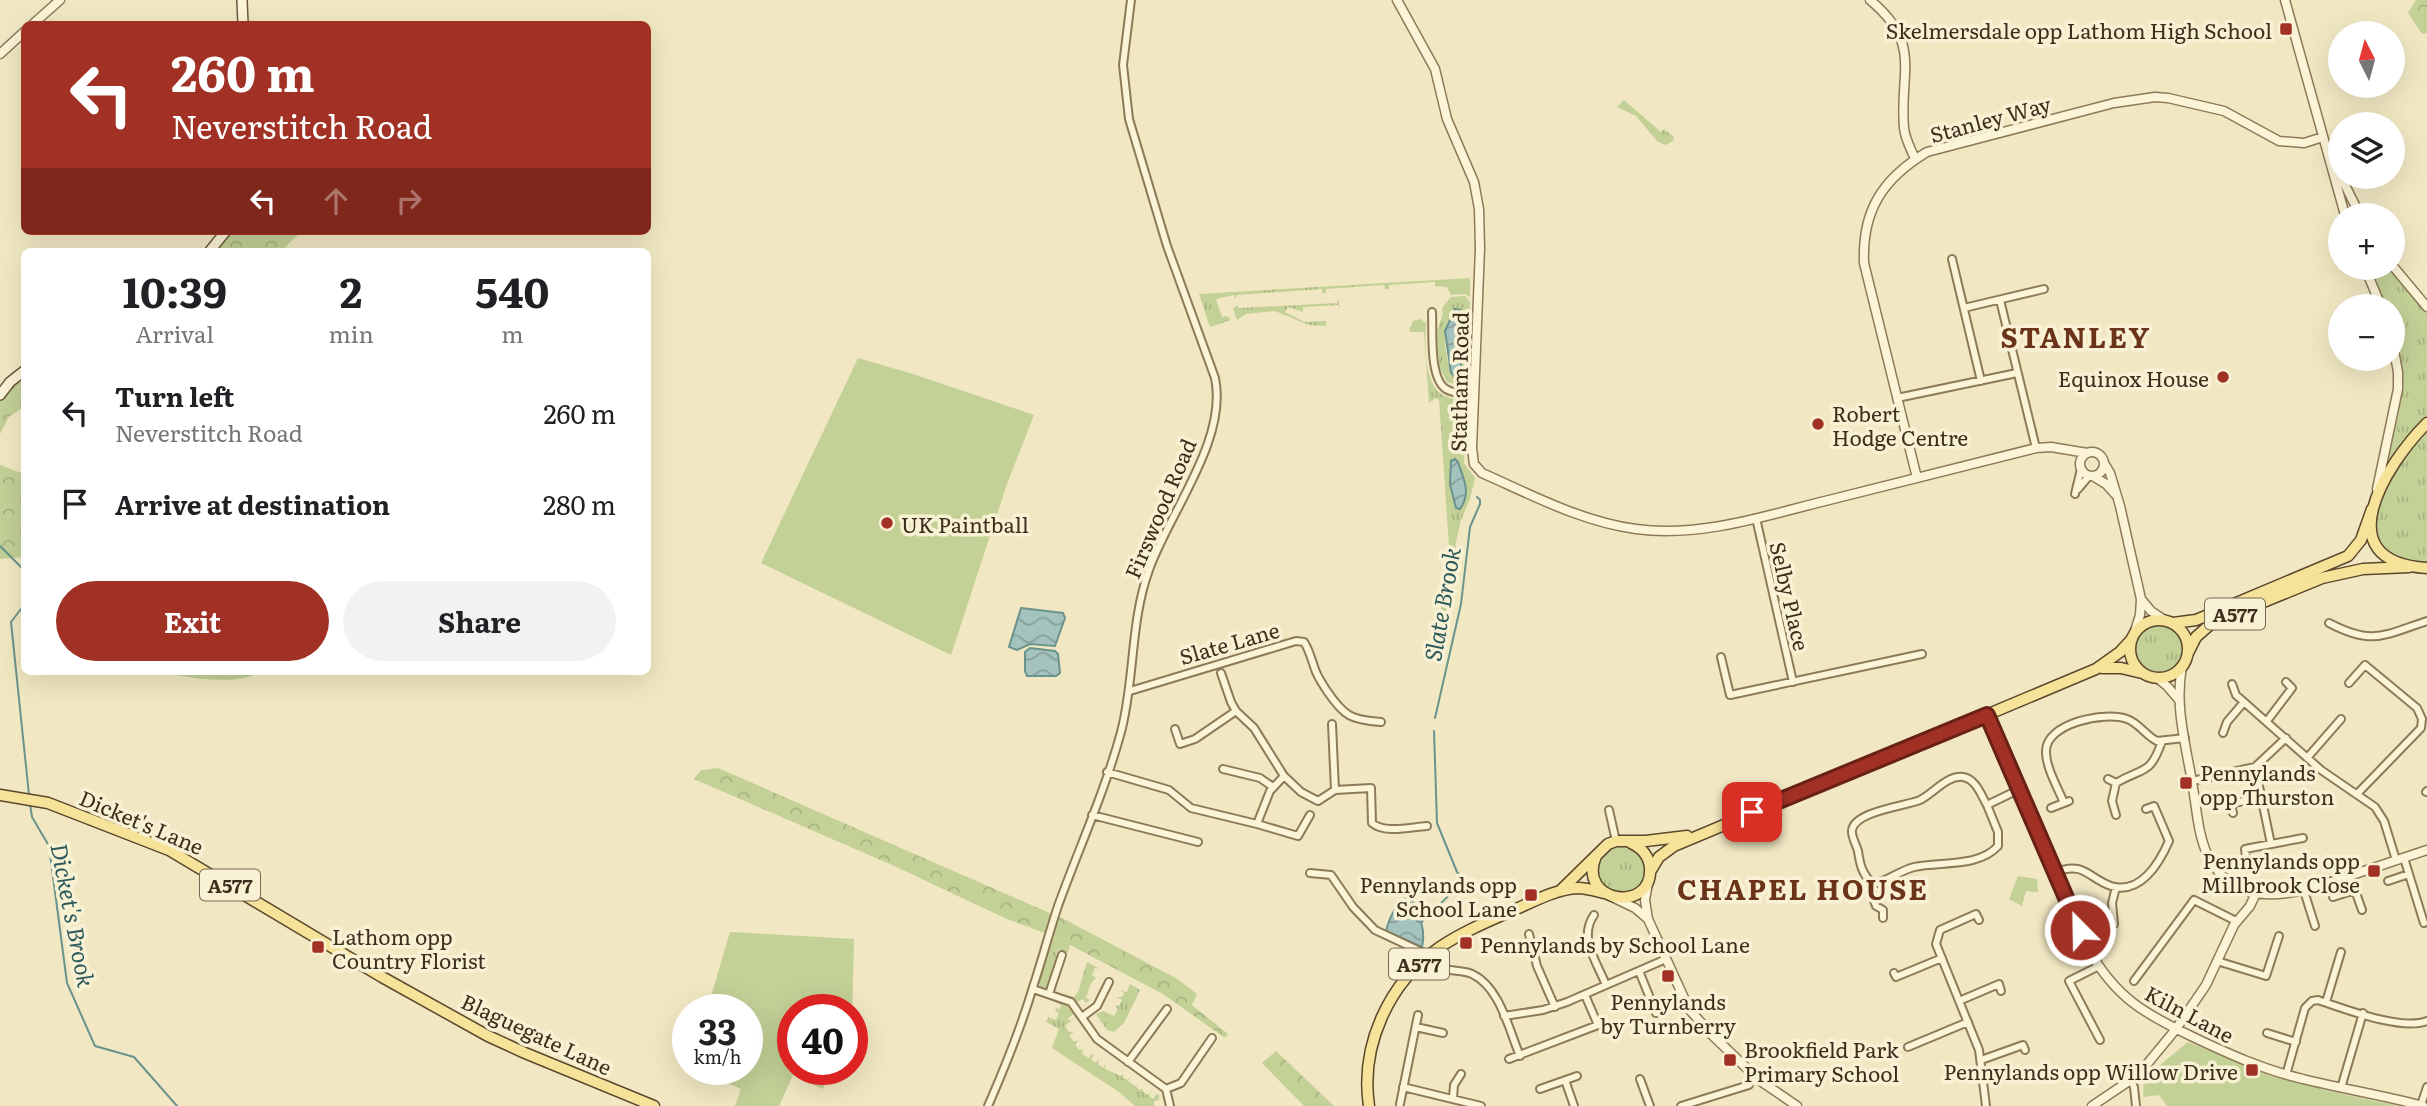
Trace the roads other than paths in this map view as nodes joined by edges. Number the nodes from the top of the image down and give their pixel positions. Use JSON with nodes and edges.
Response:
{"nodes":[{"id":1,"x":60,"y":0,"type":"edge"},
{"id":2,"x":242,"y":0,"type":"edge"},
{"id":3,"x":1131,"y":0,"type":"edge"},
{"id":4,"x":1396,"y":0,"type":"edge"},
{"id":5,"x":1870,"y":0,"type":"edge"},
{"id":6,"x":2285,"y":0,"type":"edge"},
{"id":7,"x":36,"y":21,"type":"edge"},
{"id":8,"x":243,"y":21,"type":"edge"},
{"id":9,"x":21,"y":35,"type":"edge"},
{"id":10,"x":0,"y":54,"type":"edge"},
{"id":11,"x":2323,"y":137,"type":"junction"},
{"id":12,"x":2325,"y":146,"type":"junction"},
{"id":13,"x":2328,"y":152,"type":"edge"},
{"id":14,"x":1916,"y":159,"type":"junction"},
{"id":15,"x":2342,"y":203,"type":"edge"},
{"id":16,"x":1952,"y":259,"type":"dead end"},
{"id":17,"x":2404,"y":280,"type":"edge"},
{"id":18,"x":2044,"y":289,"type":"dead end"},
{"id":19,"x":2000,"y":300,"type":"junction"},
{"id":20,"x":2427,"y":307,"type":"edge"},
{"id":21,"x":1964,"y":308,"type":"junction"},
{"id":22,"x":1432,"y":312,"type":"dead end"},
{"id":23,"x":2398,"y":371,"type":"edge"},
{"id":24,"x":21,"y":373,"type":"edge"},
{"id":25,"x":2017,"y":373,"type":"junction"},
{"id":26,"x":1980,"y":381,"type":"junction"},
{"id":27,"x":0,"y":395,"type":"edge"},
{"id":28,"x":1474,"y":396,"type":"junction"},
{"id":29,"x":1897,"y":398,"type":"junction"},
{"id":30,"x":2427,"y":423,"type":"edge"},
{"id":31,"x":2036,"y":448,"type":"junction"},
{"id":32,"x":2062,"y":449,"type":"junction"},
{"id":33,"x":2087,"y":453,"type":"junction"},
{"id":34,"x":2104,"y":463,"type":"junction"},
{"id":35,"x":2080,"y":466,"type":"junction"},
{"id":36,"x":2091,"y":476,"type":"junction"},
{"id":37,"x":1917,"y":478,"type":"junction"},
{"id":38,"x":2376,"y":494,"type":"junction"},
{"id":39,"x":2118,"y":497,"type":"junction"},
{"id":40,"x":2372,"y":509,"type":"junction"},
{"id":41,"x":1756,"y":518,"type":"junction"},
{"id":42,"x":2409,"y":567,"type":"junction"},
{"id":43,"x":2427,"y":568,"type":"edge"},
{"id":44,"x":2310,"y":578,"type":"junction"},
{"id":45,"x":2270,"y":594,"type":"junction"},
{"id":46,"x":2141,"y":598,"type":"junction"},
{"id":47,"x":2170,"y":622,"type":"junction"},
{"id":48,"x":2334,"y":623,"type":"dead end"},
{"id":49,"x":2426,"y":623,"type":"edge"},
{"id":50,"x":2133,"y":637,"type":"junction"},
{"id":51,"x":2188,"y":653,"type":"junction"},
{"id":52,"x":1922,"y":654,"type":"dead end"},
{"id":53,"x":1721,"y":657,"type":"dead end"},
{"id":54,"x":2182,"y":667,"type":"junction"},
{"id":55,"x":2096,"y":669,"type":"junction"},
{"id":56,"x":1221,"y":673,"type":"dead end"},
{"id":57,"x":2151,"y":676,"type":"junction"},
{"id":58,"x":1793,"y":682,"type":"junction"},
{"id":59,"x":2286,"y":682,"type":"dead end"},
{"id":60,"x":2349,"y":683,"type":"dead end"},
{"id":61,"x":2232,"y":684,"type":"dead end"},
{"id":62,"x":1130,"y":691,"type":"junction"},
{"id":63,"x":2179,"y":700,"type":"junction"},
{"id":64,"x":2244,"y":702,"type":"junction"},
{"id":65,"x":1236,"y":711,"type":"junction"},
{"id":66,"x":1987,"y":715,"type":"junction"},
{"id":67,"x":2341,"y":719,"type":"dead end"},
{"id":68,"x":2267,"y":721,"type":"junction"},
{"id":69,"x":1381,"y":722,"type":"dead end"},
{"id":70,"x":1332,"y":724,"type":"dead end"},
{"id":71,"x":1175,"y":729,"type":"dead end"},
{"id":72,"x":2222,"y":733,"type":"dead end"},
{"id":73,"x":2185,"y":738,"type":"junction"},
{"id":74,"x":2286,"y":738,"type":"junction"},
{"id":75,"x":2162,"y":741,"type":"junction"},
{"id":76,"x":2307,"y":758,"type":"junction"},
{"id":77,"x":2255,"y":767,"type":"junction"},
{"id":78,"x":1223,"y":769,"type":"dead end"},
{"id":79,"x":1107,"y":772,"type":"junction"},
{"id":80,"x":1284,"y":776,"type":"junction"},
{"id":81,"x":2108,"y":779,"type":"dead end"},
{"id":82,"x":2192,"y":781,"type":"junction"},
{"id":83,"x":2116,"y":783,"type":"junction"},
{"id":84,"x":1273,"y":787,"type":"junction"},
{"id":85,"x":2020,"y":789,"type":"junction"},
{"id":86,"x":1335,"y":790,"type":"junction"},
{"id":87,"x":2357,"y":794,"type":"junction"},
{"id":88,"x":0,"y":795,"type":"edge"},
{"id":89,"x":2261,"y":797,"type":"junction"},
{"id":90,"x":1987,"y":805,"type":"junction"},
{"id":91,"x":2051,"y":808,"type":"dead end"},
{"id":92,"x":2146,"y":809,"type":"dead end"},
{"id":93,"x":1609,"y":810,"type":"dead end"},
{"id":94,"x":2233,"y":813,"type":"dead end"},
{"id":95,"x":1310,"y":815,"type":"dead end"},
{"id":96,"x":2116,"y":815,"type":"dead end"},
{"id":97,"x":1092,"y":816,"type":"junction"},
{"id":98,"x":1258,"y":824,"type":"junction"},
{"id":99,"x":1427,"y":826,"type":"dead end"},
{"id":100,"x":1701,"y":833,"type":"junction"},
{"id":101,"x":2303,"y":838,"type":"dead end"},
{"id":102,"x":1616,"y":841,"type":"junction"},
{"id":103,"x":1628,"y":841,"type":"junction"},
{"id":104,"x":1198,"y":842,"type":"dead end"},
{"id":105,"x":2271,"y":844,"type":"junction"},
{"id":106,"x":2427,"y":850,"type":"edge"},
{"id":107,"x":1597,"y":854,"type":"junction"},
{"id":108,"x":2246,"y":857,"type":"dead end"},
{"id":109,"x":2400,"y":859,"type":"junction"},
{"id":110,"x":2056,"y":872,"type":"junction"},
{"id":111,"x":1310,"y":873,"type":"dead end"},
{"id":112,"x":1650,"y":874,"type":"junction"},
{"id":113,"x":2409,"y":874,"type":"junction"},
{"id":114,"x":2350,"y":876,"type":"junction"},
{"id":115,"x":2388,"y":881,"type":"dead end"},
{"id":116,"x":1873,"y":884,"type":"junction"},
{"id":117,"x":2116,"y":887,"type":"junction"},
{"id":118,"x":2355,"y":890,"type":"junction"},
{"id":119,"x":2304,"y":891,"type":"junction"},
{"id":120,"x":1558,"y":892,"type":"junction"},
{"id":121,"x":2256,"y":893,"type":"junction"},
{"id":122,"x":1608,"y":895,"type":"junction"},
{"id":123,"x":2333,"y":897,"type":"dead end"},
{"id":124,"x":2362,"y":910,"type":"dead end"},
{"id":125,"x":1594,"y":915,"type":"dead end"},
{"id":126,"x":1883,"y":918,"type":"dead end"},
{"id":127,"x":1648,"y":919,"type":"junction"},
{"id":128,"x":1979,"y":920,"type":"dead end"},
{"id":129,"x":2236,"y":921,"type":"junction"},
{"id":130,"x":2424,"y":923,"type":"dead end"},
{"id":131,"x":2114,"y":924,"type":"dead end"},
{"id":132,"x":2315,"y":926,"type":"dead end"},
{"id":133,"x":1529,"y":934,"type":"dead end"},
{"id":134,"x":2279,"y":936,"type":"dead end"},
{"id":135,"x":2341,"y":952,"type":"dead end"},
{"id":136,"x":1424,"y":953,"type":"dead end"},
{"id":137,"x":1062,"y":955,"type":"dead end"},
{"id":138,"x":1942,"y":958,"type":"junction"},
{"id":139,"x":1666,"y":959,"type":"junction"},
{"id":140,"x":2217,"y":961,"type":"junction"},
{"id":141,"x":2099,"y":966,"type":"junction"},
{"id":142,"x":1450,"y":970,"type":"dead end"},
{"id":143,"x":1639,"y":971,"type":"junction"},
{"id":144,"x":1894,"y":973,"type":"dead end"},
{"id":145,"x":2134,"y":981,"type":"dead end"},
{"id":146,"x":1109,"y":982,"type":"dead end"},
{"id":147,"x":1606,"y":985,"type":"junction"},
{"id":148,"x":1033,"y":989,"type":"junction"},
{"id":149,"x":406,"y":990,"type":"joint"},
{"id":150,"x":2001,"y":990,"type":"dead end"},
{"id":151,"x":1049,"y":994,"type":"junction"},
{"id":152,"x":1585,"y":995,"type":"junction"},
{"id":153,"x":1959,"y":1001,"type":"junction"},
{"id":154,"x":2326,"y":1002,"type":"junction"},
{"id":155,"x":1555,"y":1006,"type":"junction"},
{"id":156,"x":1167,"y":1009,"type":"dead end"},
{"id":157,"x":1656,"y":1013,"type":"dead end"},
{"id":158,"x":2362,"y":1013,"type":"junction"},
{"id":159,"x":1418,"y":1014,"type":"dead end"},
{"id":160,"x":1504,"y":1016,"type":"junction"},
{"id":161,"x":1082,"y":1017,"type":"junction"},
{"id":162,"x":2427,"y":1021,"type":"edge"},
{"id":163,"x":1968,"y":1022,"type":"junction"},
{"id":164,"x":1416,"y":1027,"type":"junction"},
{"id":165,"x":2176,"y":1030,"type":"junction"},
{"id":166,"x":2267,"y":1033,"type":"dead end"},
{"id":167,"x":1444,"y":1034,"type":"dead end"},
{"id":168,"x":1212,"y":1038,"type":"dead end"},
{"id":169,"x":2100,"y":1040,"type":"dead end"},
{"id":170,"x":2296,"y":1042,"type":"junction"},
{"id":171,"x":1908,"y":1047,"type":"dead end"},
{"id":172,"x":2025,"y":1050,"type":"dead end"},
{"id":173,"x":1520,"y":1056,"type":"junction"},
{"id":174,"x":1509,"y":1059,"type":"dead end"},
{"id":175,"x":1980,"y":1060,"type":"junction"},
{"id":176,"x":1128,"y":1062,"type":"junction"},
{"id":177,"x":1461,"y":1074,"type":"dead end"},
{"id":178,"x":2286,"y":1075,"type":"junction"},
{"id":179,"x":1577,"y":1076,"type":"dead end"},
{"id":180,"x":1740,"y":1078,"type":"dead end"},
{"id":181,"x":1640,"y":1079,"type":"dead end"},
{"id":182,"x":1565,"y":1080,"type":"junction"},
{"id":183,"x":2131,"y":1082,"type":"junction"},
{"id":184,"x":1403,"y":1087,"type":"junction"},
{"id":185,"x":2427,"y":1087,"type":"edge"},
{"id":186,"x":2341,"y":1088,"type":"junction"},
{"id":187,"x":1166,"y":1089,"type":"junction"},
{"id":188,"x":1540,"y":1089,"type":"dead end"},
{"id":189,"x":1453,"y":1098,"type":"junction"},
{"id":190,"x":1705,"y":1102,"type":"edge"},
{"id":191,"x":1400,"y":1104,"type":"dead end"},
{"id":192,"x":654,"y":1106,"type":"edge"},
{"id":193,"x":988,"y":1106,"type":"edge"},
{"id":194,"x":1170,"y":1106,"type":"edge"},
{"id":195,"x":1369,"y":1106,"type":"edge"},
{"id":196,"x":1481,"y":1106,"type":"edge"},
{"id":197,"x":1574,"y":1106,"type":"edge"},
{"id":198,"x":1650,"y":1106,"type":"edge"},
{"id":199,"x":1681,"y":1106,"type":"edge"},
{"id":200,"x":1797,"y":1106,"type":"edge"},
{"id":201,"x":1986,"y":1106,"type":"edge"},
{"id":202,"x":2092,"y":1106,"type":"edge"},
{"id":203,"x":2136,"y":1106,"type":"edge"},
{"id":204,"x":2422,"y":1106,"type":"edge"}],
"edges":[{"from":1,"to":7,"type":"street"},
{"from":2,"to":8,"type":"main road"},
{"from":3,"to":62,"type":"street","name":"Firswood Road"},
{"from":4,"to":28,"type":"street","name":"Statham Road"},
{"from":5,"to":14,"type":"street"},
{"from":6,"to":11,"type":"street"},
{"from":9,"to":10,"type":"street"},
{"from":11,"to":12,"type":"street"},
{"from":11,"to":14,"type":"street","name":"Stanley Way"},
{"from":12,"to":13,"type":"street"},
{"from":12,"to":15,"type":"street"},
{"from":14,"to":29,"type":"street","name":"Stanley Way"},
{"from":16,"to":21,"type":"street"},
{"from":17,"to":20,"type":"street"},
{"from":18,"to":19,"type":"street"},
{"from":19,"to":21,"type":"street"},
{"from":19,"to":25,"type":"street"},
{"from":21,"to":26,"type":"street"},
{"from":22,"to":28,"type":"street"},
{"from":23,"to":38,"type":"street"},
{"from":24,"to":27,"type":"main road"},
{"from":25,"to":26,"type":"street"},
{"from":25,"to":31,"type":"street"},
{"from":26,"to":29,"type":"street"},
{"from":28,"to":41,"type":"street","name":"Statham Road"},
{"from":29,"to":37,"type":"street","name":"Stanley Way"},
{"from":30,"to":38,"type":"main road","number":"A577"},
{"from":31,"to":32,"type":"street","name":"Statham Road"},
{"from":31,"to":37,"type":"street","name":"Statham Road"},
{"from":32,"to":33,"type":"street","name":"Statham Road"},
{"from":32,"to":35,"type":"street"},
{"from":33,"to":34,"type":"street"},
{"from":33,"to":35,"type":"street"},
{"from":34,"to":36,"type":"street"},
{"from":34,"to":39,"type":"street"},
{"from":35,"to":36,"type":"street"},
{"from":35,"to":36,"type":"street"},
{"from":36,"to":39,"type":"street"},
{"from":37,"to":41,"type":"street","name":"Statham Road"},
{"from":38,"to":40,"type":"main road","number":"A577"},
{"from":39,"to":46,"type":"street"},
{"from":40,"to":42,"type":"main road","number":"A577"},
{"from":40,"to":44,"type":"main road","number":"A577"},
{"from":41,"to":58,"type":"street","name":"Selby Place"},
{"from":42,"to":43,"type":"main road","number":"A577"},
{"from":42,"to":44,"type":"main road","number":"A577"},
{"from":44,"to":45,"type":"main road","number":"A577"},
{"from":45,"to":47,"type":"main road","number":"A577"},
{"from":45,"to":51,"type":"main road","number":"A577"},
{"from":46,"to":47,"type":"street"},
{"from":46,"to":50,"type":"street"},
{"from":47,"to":50,"type":"main road","number":"A577"},
{"from":47,"to":51,"type":"main road","number":"A577"},
{"from":48,"to":49,"type":"street"},
{"from":50,"to":55,"type":"main road","number":"A577"},
{"from":50,"to":57,"type":"main road"},
{"from":51,"to":54,"type":"main road","number":"A577"},
{"from":52,"to":58,"type":"street","name":"Selby Place"},
{"from":53,"to":58,"type":"street","name":"Selby Place"},
{"from":54,"to":57,"type":"main road"},
{"from":54,"to":63,"type":"street"},
{"from":55,"to":57,"type":"main road","number":"A577"},
{"from":55,"to":66,"type":"main road","number":"A577"},
{"from":56,"to":65,"type":"street"},
{"from":57,"to":63,"type":"street"},
{"from":59,"to":68,"type":"street"},
{"from":60,"to":87,"type":"street"},
{"from":61,"to":64,"type":"street"},
{"from":62,"to":69,"type":"street","name":"Slate Lane"},
{"from":62,"to":79,"type":"street","name":"Firswood Road"},
{"from":63,"to":73,"type":"street"},
{"from":64,"to":68,"type":"street"},
{"from":64,"to":72,"type":"street"},
{"from":65,"to":71,"type":"street"},
{"from":65,"to":80,"type":"street"},
{"from":66,"to":85,"type":"street","name":"Kiln Lane"},
{"from":66,"to":100,"type":"main road","number":"A577"},
{"from":67,"to":76,"type":"street"},
{"from":68,"to":74,"type":"street"},
{"from":70,"to":86,"type":"street"},
{"from":73,"to":75,"type":"street"},
{"from":73,"to":82,"type":"street"},
{"from":74,"to":76,"type":"street"},
{"from":74,"to":77,"type":"street"},
{"from":75,"to":83,"type":"street"},
{"from":75,"to":91,"type":"street"},
{"from":76,"to":87,"type":"street"},
{"from":77,"to":82,"type":"street"},
{"from":77,"to":89,"type":"street"},
{"from":78,"to":84,"type":"street"},
{"from":79,"to":97,"type":"street","name":"Firswood Road"},
{"from":79,"to":98,"type":"street"},
{"from":80,"to":84,"type":"street"},
{"from":80,"to":86,"type":"street"},
{"from":81,"to":83,"type":"street"},
{"from":82,"to":121,"type":"street"},
{"from":83,"to":96,"type":"street"},
{"from":84,"to":98,"type":"street"},
{"from":85,"to":90,"type":"street"},
{"from":85,"to":110,"type":"street","name":"Kiln Lane"},
{"from":86,"to":99,"type":"street"},
{"from":87,"to":109,"type":"street"},
{"from":88,"to":149,"type":"main road","name":"Dicket's Lane","number":"A577"},
{"from":89,"to":94,"type":"street"},
{"from":89,"to":105,"type":"street"},
{"from":90,"to":116,"type":"street"},
{"from":90,"to":116,"type":"street"},
{"from":92,"to":117,"type":"street"},
{"from":93,"to":102,"type":"street"},
{"from":95,"to":98,"type":"street"},
{"from":97,"to":104,"type":"street"},
{"from":97,"to":148,"type":"street","name":"Firswood Road"},
{"from":100,"to":103,"type":"main road","number":"A577"},
{"from":100,"to":112,"type":"main road","number":"A577"},
{"from":101,"to":105,"type":"street"},
{"from":102,"to":103,"type":"main road","number":"A577"},
{"from":102,"to":107,"type":"main road","number":"A577"},
{"from":103,"to":112,"type":"main road"},
{"from":105,"to":108,"type":"street"},
{"from":106,"to":109,"type":"street"},
{"from":107,"to":120,"type":"main road","number":"A577"},
{"from":107,"to":122,"type":"main road"},
{"from":109,"to":113,"type":"street"},
{"from":109,"to":114,"type":"street"},
{"from":110,"to":117,"type":"street"},
{"from":110,"to":141,"type":"street","name":"Kiln Lane"},
{"from":111,"to":136,"type":"street"},
{"from":112,"to":122,"type":"main road","number":"A577"},
{"from":112,"to":127,"type":"street"},
{"from":113,"to":115,"type":"street"},
{"from":113,"to":130,"type":"street"},
{"from":114,"to":118,"type":"street"},
{"from":114,"to":119,"type":"street"},
{"from":116,"to":126,"type":"street"},
{"from":117,"to":131,"type":"street"},
{"from":118,"to":123,"type":"street"},
{"from":118,"to":124,"type":"street"},
{"from":119,"to":121,"type":"street"},
{"from":119,"to":132,"type":"street"},
{"from":120,"to":122,"type":"main road","number":"A577"},
{"from":120,"to":195,"type":"main road","number":"A577"},
{"from":121,"to":129,"type":"street"},
{"from":122,"to":127,"type":"street"},
{"from":125,"to":147,"type":"street"},
{"from":127,"to":139,"type":"street"},
{"from":128,"to":138,"type":"street"},
{"from":129,"to":140,"type":"street"},
{"from":129,"to":145,"type":"street"},
{"from":133,"to":155,"type":"street"},
{"from":134,"to":140,"type":"street"},
{"from":135,"to":154,"type":"street"},
{"from":137,"to":151,"type":"street"},
{"from":138,"to":144,"type":"street"},
{"from":138,"to":153,"type":"street"},
{"from":139,"to":143,"type":"street"},
{"from":139,"to":200,"type":"street"},
{"from":140,"to":165,"type":"street"},
{"from":141,"to":165,"type":"street","name":"Kiln Lane"},
{"from":141,"to":169,"type":"street"},
{"from":142,"to":160,"type":"street"},
{"from":143,"to":147,"type":"street"},
{"from":143,"to":157,"type":"street"},
{"from":146,"to":161,"type":"street"},
{"from":147,"to":152,"type":"street"},
{"from":148,"to":151,"type":"street"},
{"from":148,"to":193,"type":"street","name":"Firswood Road"},
{"from":149,"to":192,"type":"main road","name":"Blaguegate Lane","number":"A577"},
{"from":150,"to":153,"type":"street"},
{"from":151,"to":161,"type":"street"},
{"from":152,"to":155,"type":"street"},
{"from":152,"to":173,"type":"street"},
{"from":153,"to":163,"type":"street"},
{"from":154,"to":158,"type":"street"},
{"from":154,"to":170,"type":"street"},
{"from":155,"to":160,"type":"street"},
{"from":156,"to":176,"type":"street"},
{"from":158,"to":162,"type":"street"},
{"from":158,"to":186,"type":"street"},
{"from":159,"to":164,"type":"street"},
{"from":160,"to":173,"type":"street"},
{"from":161,"to":176,"type":"street"},
{"from":163,"to":171,"type":"street"},
{"from":163,"to":175,"type":"street"},
{"from":164,"to":167,"type":"street"},
{"from":164,"to":184,"type":"street"},
{"from":165,"to":178,"type":"street","name":"Kiln Lane"},
{"from":165,"to":183,"type":"street"},
{"from":166,"to":170,"type":"street"},
{"from":168,"to":187,"type":"street"},
{"from":170,"to":178,"type":"street"},
{"from":172,"to":175,"type":"street"},
{"from":173,"to":174,"type":"street"},
{"from":175,"to":201,"type":"street"},
{"from":176,"to":187,"type":"street"},
{"from":177,"to":189,"type":"street"},
{"from":178,"to":186,"type":"street","name":"Kiln Lane"},
{"from":179,"to":182,"type":"street"},
{"from":180,"to":190,"type":"street"},
{"from":181,"to":198,"type":"street"},
{"from":182,"to":188,"type":"street"},
{"from":182,"to":197,"type":"street"},
{"from":183,"to":202,"type":"street"},
{"from":183,"to":203,"type":"street"},
{"from":184,"to":189,"type":"street"},
{"from":184,"to":191,"type":"street"},
{"from":185,"to":204,"type":"street"},
{"from":186,"to":204,"type":"street","name":"Kiln Lane"},
{"from":187,"to":194,"type":"street"},
{"from":189,"to":196,"type":"street"},
{"from":190,"to":199,"type":"street"}]}
